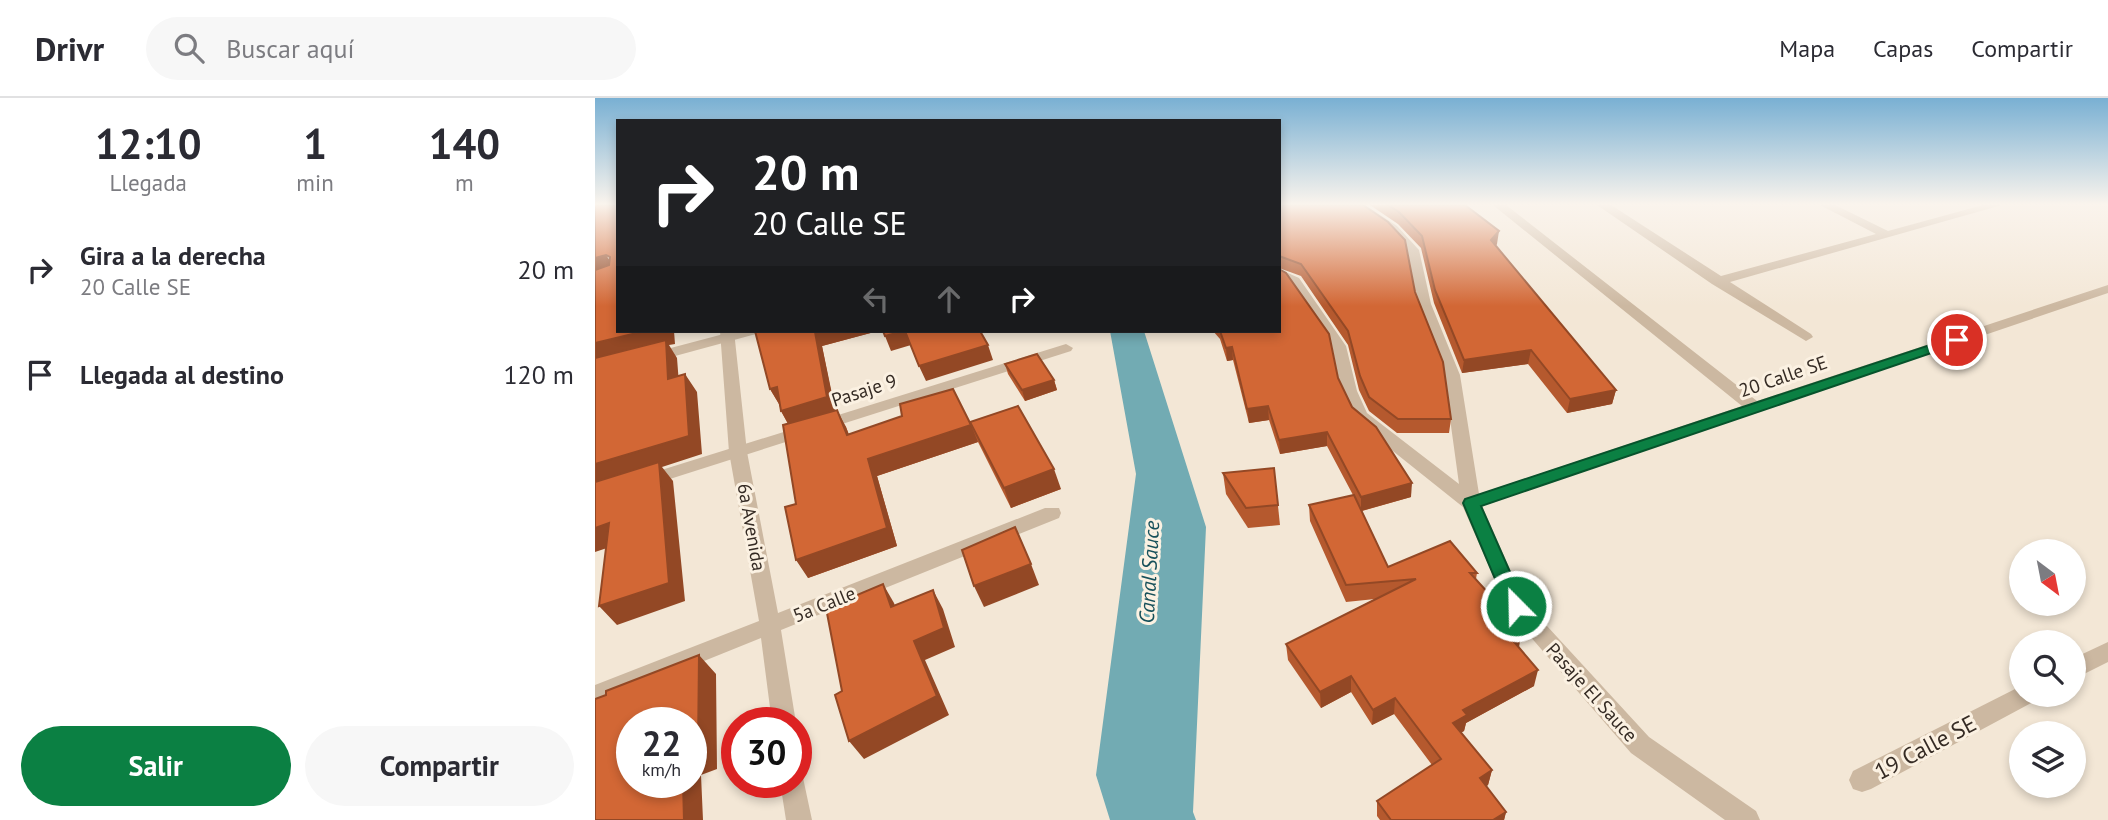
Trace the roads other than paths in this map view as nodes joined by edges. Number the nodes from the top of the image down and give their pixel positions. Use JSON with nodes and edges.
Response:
{"nodes":[{"id":1,"x":1403,"y":239,"type":"edge"},
{"id":2,"x":1541,"y":239,"type":"edge"},
{"id":3,"x":1654,"y":239,"type":"edge"},
{"id":4,"x":1869,"y":239,"type":"edge"},
{"id":5,"x":1281,"y":274,"type":"edge"},
{"id":6,"x":1717,"y":281,"type":"junction"},
{"id":7,"x":2108,"y":289,"type":"edge"},
{"id":8,"x":728,"y":334,"type":"edge"},
{"id":9,"x":1806,"y":337,"type":"dead end"},
{"id":10,"x":1066,"y":348,"type":"dead end"},
{"id":11,"x":635,"y":362,"type":"edge"},
{"id":12,"x":1755,"y":408,"type":"junction"},
{"id":13,"x":738,"y":452,"type":"junction"},
{"id":14,"x":634,"y":485,"type":"edge"},
{"id":15,"x":1471,"y":503,"type":"junction"},
{"id":16,"x":1052,"y":513,"type":"dead end"},
{"id":17,"x":770,"y":625,"type":"junction"},
{"id":18,"x":2108,"y":651,"type":"edge"},
{"id":19,"x":2086,"y":663,"type":"edge"},
{"id":20,"x":595,"y":695,"type":"edge"},
{"id":21,"x":2009,"y":703,"type":"edge"},
{"id":22,"x":783,"y":707,"type":"edge"},
{"id":23,"x":1863,"y":780,"type":"dead end"},
{"id":24,"x":796,"y":798,"type":"edge"},
{"id":25,"x":799,"y":820,"type":"edge"},
{"id":26,"x":1747,"y":820,"type":"edge"}],
"edges":[{"from":1,"to":15,"type":"street"},
{"from":2,"to":12,"type":"street"},
{"from":3,"to":6,"type":"street"},
{"from":4,"to":6,"type":"street"},
{"from":5,"to":15,"type":"street","name":"Pasaje El Sauce"},
{"from":6,"to":9,"type":"street"},
{"from":7,"to":12,"type":"street","name":"20 Calle SE"},
{"from":8,"to":11,"type":"street"},
{"from":8,"to":13,"type":"street","name":"6a Avenida"},
{"from":10,"to":13,"type":"street","name":"Pasaje 9"},
{"from":12,"to":15,"type":"street","name":"20 Calle SE"},
{"from":13,"to":14,"type":"street","name":"Pasaje 9"},
{"from":13,"to":17,"type":"street","name":"6a Avenida"},
{"from":15,"to":26,"type":"street","name":"Pasaje El Sauce"},
{"from":16,"to":17,"type":"street","name":"5a Calle"},
{"from":17,"to":20,"type":"street","name":"5a Calle"},
{"from":17,"to":22,"type":"street","name":"6a Avenida"},
{"from":18,"to":19,"type":"street"},
{"from":21,"to":23,"type":"street","name":"19 Calle SE"},
{"from":24,"to":25,"type":"street"}]}
